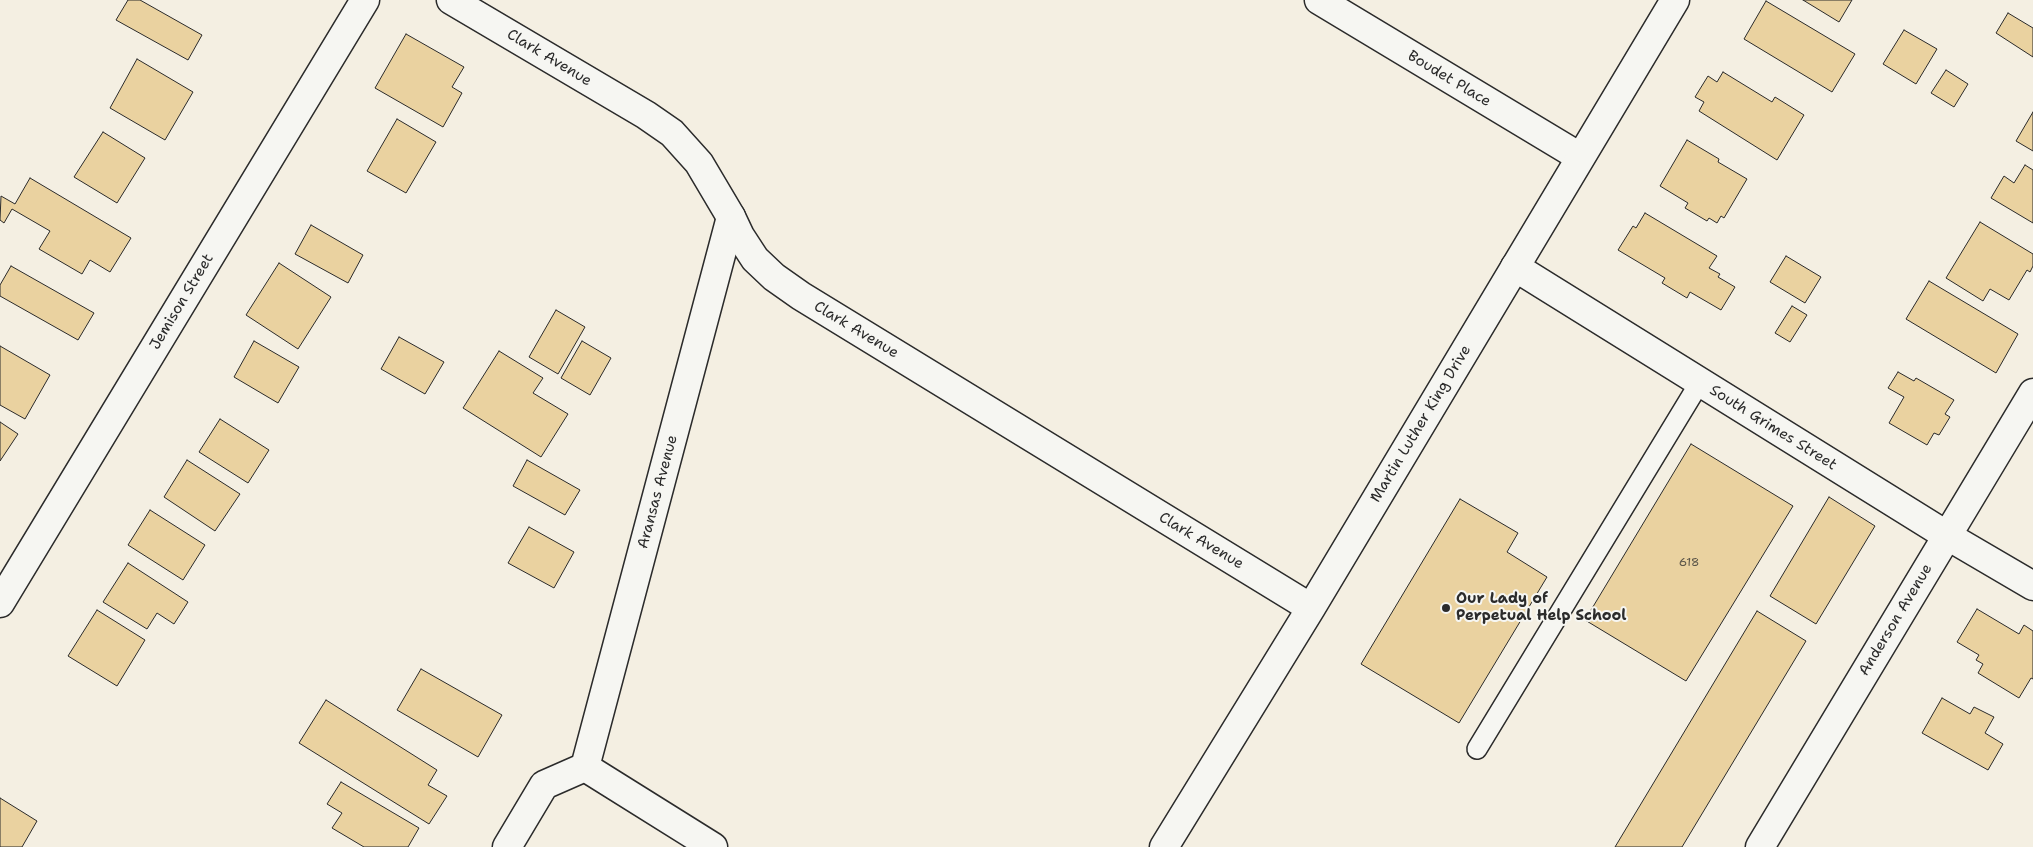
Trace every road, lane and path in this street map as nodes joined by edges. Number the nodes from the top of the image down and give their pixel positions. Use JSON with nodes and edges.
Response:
{"nodes":[{"id":1,"x":365,"y":0,"type":"edge"},
{"id":2,"x":451,"y":0,"type":"edge"},
{"id":3,"x":1319,"y":0,"type":"edge"},
{"id":4,"x":1675,"y":0,"type":"edge"},
{"id":5,"x":1580,"y":158,"type":"junction"},
{"id":6,"x":731,"y":217,"type":"junction"},
{"id":7,"x":1515,"y":267,"type":"junction"},
{"id":8,"x":1700,"y":382,"type":"junction"},
{"id":9,"x":2033,"y":393,"type":"edge"},
{"id":10,"x":1946,"y":535,"type":"junction"},
{"id":11,"x":2033,"y":586,"type":"edge"},
{"id":12,"x":0,"y":603,"type":"edge"},
{"id":13,"x":1311,"y":608,"type":"junction"},
{"id":14,"x":1477,"y":749,"type":"dead end"},
{"id":15,"x":585,"y":767,"type":"junction"},
{"id":16,"x":507,"y":847,"type":"edge"},
{"id":17,"x":713,"y":847,"type":"edge"},
{"id":18,"x":1164,"y":847,"type":"edge"},
{"id":19,"x":1760,"y":847,"type":"edge"}],
"edges":[{"from":1,"to":12,"type":"street","name":"Jemison Street"},
{"from":2,"to":6,"type":"street","name":"Clark Avenue"},
{"from":3,"to":5,"type":"street","name":"Boudet Place"},
{"from":4,"to":5,"type":"street","name":"Martin Luther King Drive"},
{"from":5,"to":7,"type":"street","name":"Martin Luther King Drive"},
{"from":6,"to":13,"type":"street","name":"Clark Avenue"},
{"from":6,"to":15,"type":"street","name":"Aransas Avenue"},
{"from":7,"to":8,"type":"street","name":"South Grimes Street"},
{"from":7,"to":13,"type":"street","name":"Martin Luther King Drive"},
{"from":8,"to":10,"type":"street","name":"South Grimes Street"},
{"from":8,"to":14,"type":"lane"},
{"from":9,"to":10,"type":"street","name":"Anderson Avenue"},
{"from":10,"to":11,"type":"street","name":"South Grimes Street"},
{"from":10,"to":19,"type":"street","name":"Anderson Avenue"},
{"from":13,"to":18,"type":"street","name":"Martin Luther King Drive"},
{"from":15,"to":16,"type":"street"},
{"from":15,"to":17,"type":"street"}]}
